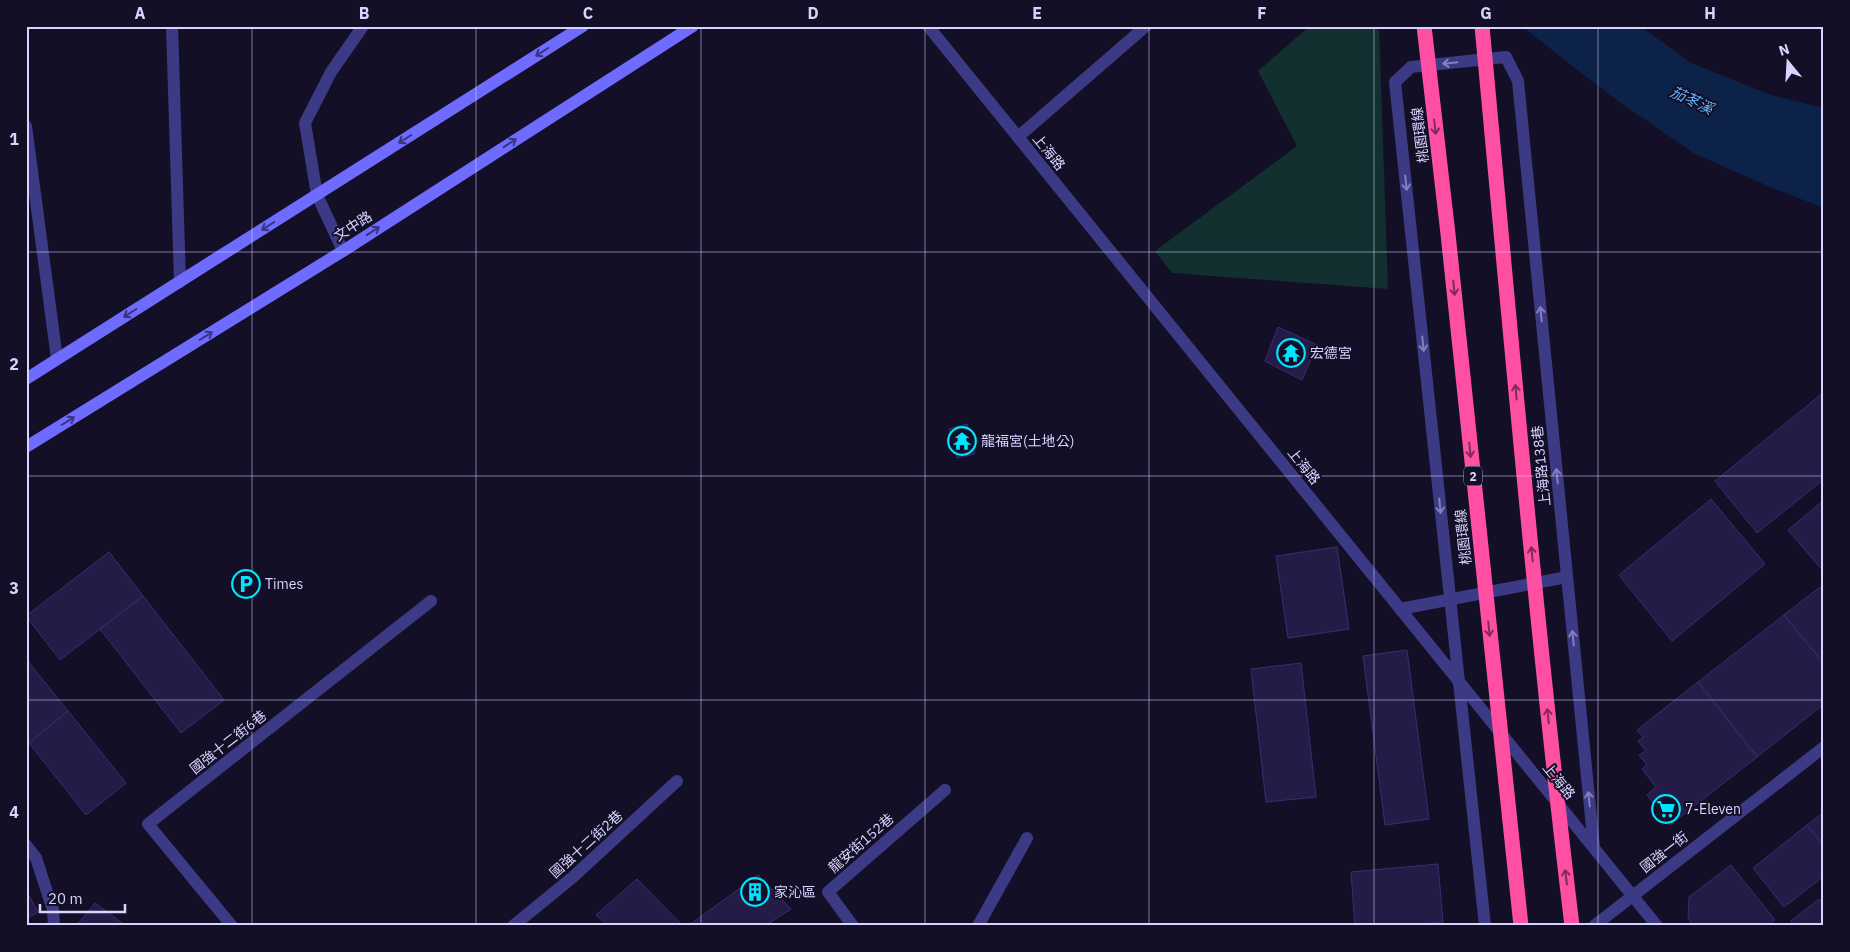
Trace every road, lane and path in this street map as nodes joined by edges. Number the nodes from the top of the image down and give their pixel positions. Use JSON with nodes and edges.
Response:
{"nodes":[{"id":1,"x":172,"y":26,"type":"edge"},
{"id":2,"x":363,"y":26,"type":"edge"},
{"id":3,"x":584,"y":26,"type":"edge"},
{"id":4,"x":693,"y":26,"type":"edge"},
{"id":5,"x":928,"y":26,"type":"edge"},
{"id":6,"x":1146,"y":26,"type":"edge"},
{"id":7,"x":1424,"y":26,"type":"edge"},
{"id":8,"x":1482,"y":26,"type":"edge"},
{"id":9,"x":26,"y":126,"type":"edge"},
{"id":10,"x":1018,"y":137,"type":"junction"},
{"id":11,"x":318,"y":194,"type":"junction"},
{"id":12,"x":343,"y":250,"type":"junction"},
{"id":13,"x":180,"y":282,"type":"junction"},
{"id":14,"x":57,"y":359,"type":"junction"},
{"id":15,"x":26,"y":379,"type":"edge"},
{"id":16,"x":26,"y":447,"type":"edge"},
{"id":17,"x":1567,"y":577,"type":"junction"},
{"id":18,"x":1450,"y":598,"type":"junction"},
{"id":19,"x":431,"y":601,"type":"dead end"},
{"id":20,"x":1400,"y":609,"type":"junction"},
{"id":21,"x":1459,"y":682,"type":"junction"},
{"id":22,"x":1824,"y":747,"type":"edge"},
{"id":23,"x":677,"y":781,"type":"dead end"},
{"id":24,"x":946,"y":790,"type":"dead end"},
{"id":25,"x":1027,"y":838,"type":"dead end"},
{"id":26,"x":26,"y":846,"type":"edge"},
{"id":27,"x":1594,"y":848,"type":"junction"},
{"id":28,"x":1632,"y":895,"type":"junction"},
{"id":29,"x":1605,"y":922,"type":"edge"},
{"id":30,"x":54,"y":926,"type":"edge"},
{"id":31,"x":232,"y":926,"type":"edge"},
{"id":32,"x":513,"y":926,"type":"edge"},
{"id":33,"x":853,"y":926,"type":"edge"},
{"id":34,"x":978,"y":926,"type":"edge"},
{"id":35,"x":1485,"y":926,"type":"edge"},
{"id":36,"x":1521,"y":926,"type":"edge"},
{"id":37,"x":1572,"y":926,"type":"edge"},
{"id":38,"x":1594,"y":926,"type":"edge"},
{"id":39,"x":1657,"y":926,"type":"edge"}],
"edges":[{"from":1,"to":13,"type":"street"},
{"from":2,"to":11,"type":"street"},
{"from":3,"to":11,"type":"street","one_way":true},
{"from":12,"to":4,"type":"street","name":"文中路","one_way":true},
{"from":5,"to":10,"type":"street","name":"上海路"},
{"from":6,"to":10,"type":"street"},
{"from":7,"to":36,"type":"highway","name":"桃園環線","number":"2","one_way":true,"bridge":true},
{"from":37,"to":8,"type":"highway","one_way":true,"bridge":true},
{"from":9,"to":14,"type":"street"},
{"from":10,"to":20,"type":"street","name":"上海路"},
{"from":11,"to":12,"type":"street"},
{"from":11,"to":13,"type":"street","one_way":true},
{"from":16,"to":12,"type":"street","name":"文中路","one_way":true},
{"from":13,"to":14,"type":"street","one_way":true},
{"from":14,"to":15,"type":"street"},
{"from":17,"to":18,"type":"street"},
{"from":17,"to":18,"type":"street","name":"上海路138巷","one_way":true},
{"from":27,"to":17,"type":"street","name":"上海路138巷","one_way":true},
{"from":18,"to":20,"type":"street"},
{"from":18,"to":21,"type":"street"},
{"from":19,"to":31,"type":"street","name":"國強十二街6巷"},
{"from":20,"to":21,"type":"street","name":"上海路"},
{"from":21,"to":27,"type":"street","name":"上海路"},
{"from":21,"to":35,"type":"street"},
{"from":22,"to":28,"type":"street","name":"國強一街"},
{"from":23,"to":32,"type":"street","name":"國強十二街2巷"},
{"from":24,"to":33,"type":"street","name":"龍安街152巷"},
{"from":25,"to":34,"type":"street"},
{"from":26,"to":30,"type":"street"},
{"from":27,"to":28,"type":"street","name":"上海路"},
{"from":28,"to":29,"type":"street","name":"國強一街"},
{"from":28,"to":39,"type":"street","name":"上海路"},
{"from":29,"to":38,"type":"street","name":"國強一街"}]}
